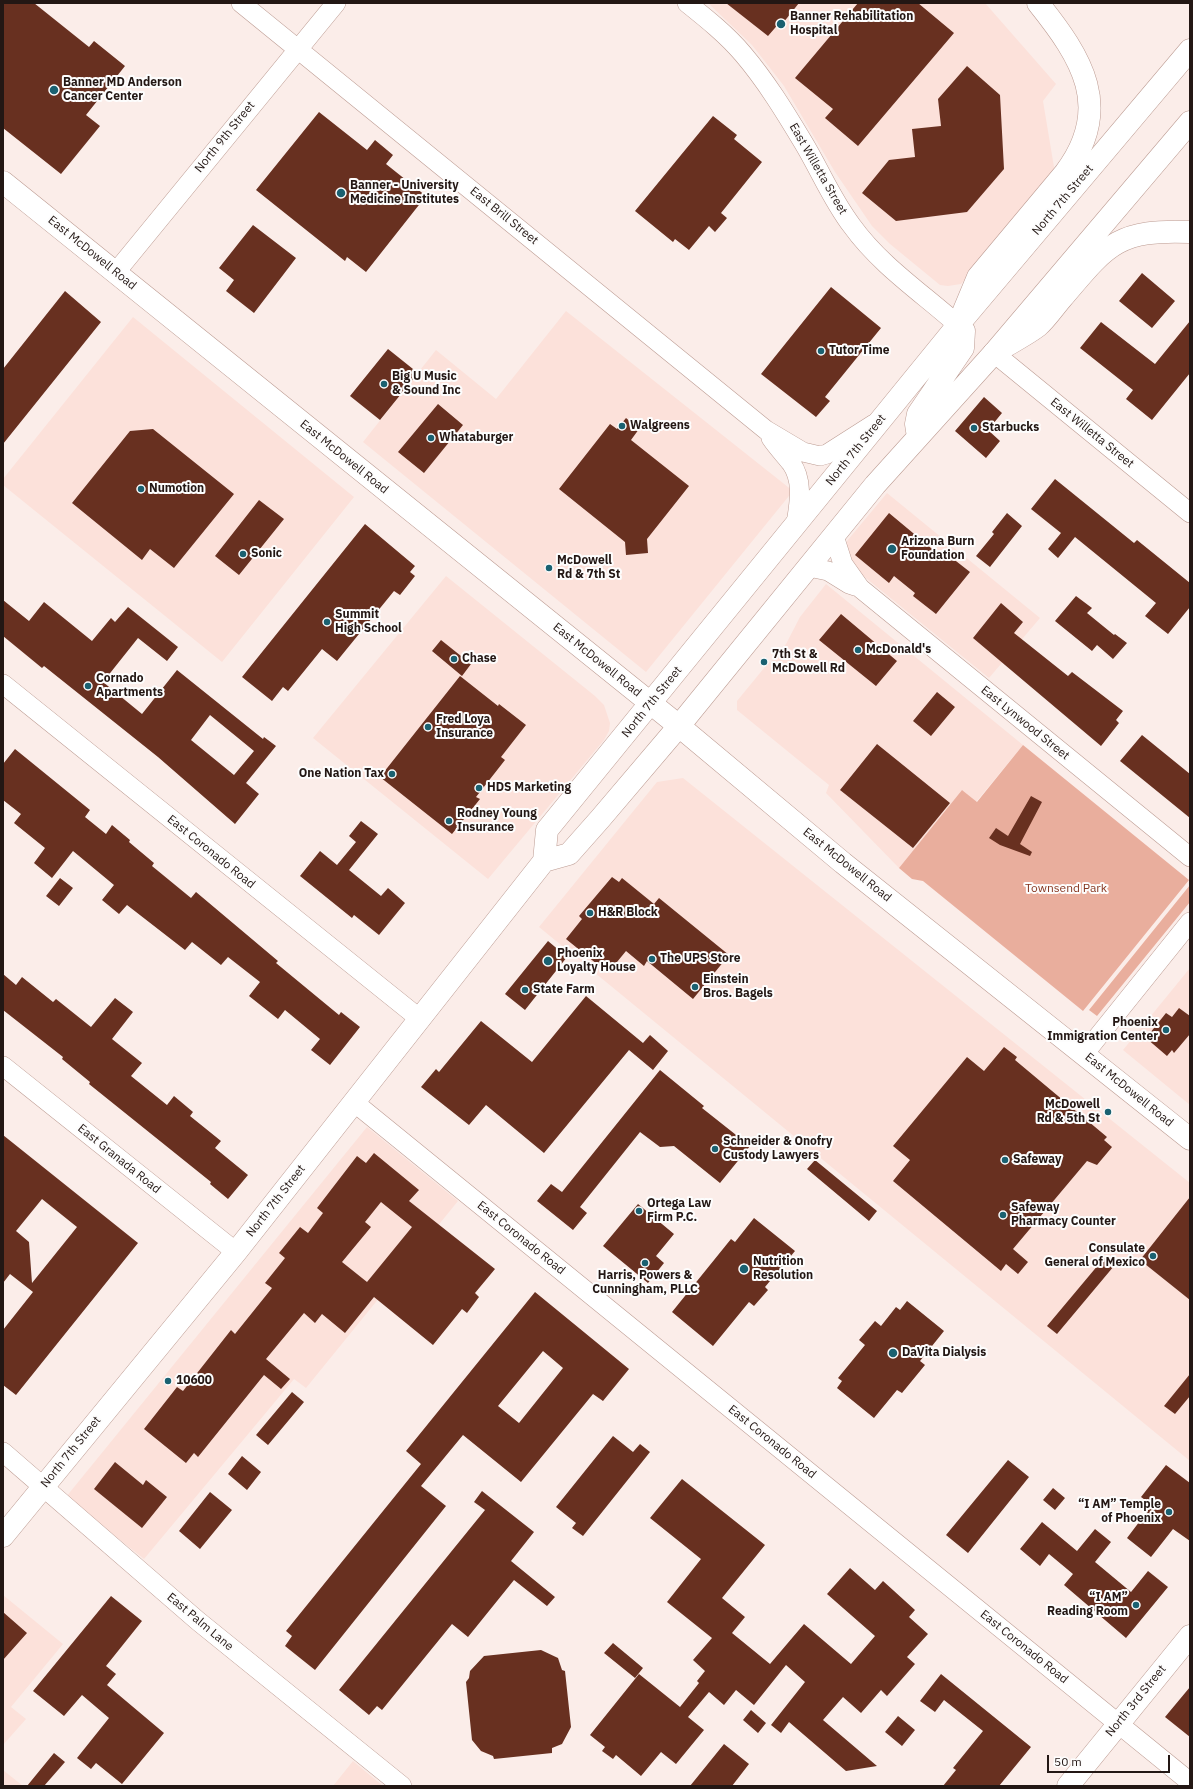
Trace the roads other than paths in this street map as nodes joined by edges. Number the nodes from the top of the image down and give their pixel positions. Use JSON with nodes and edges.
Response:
{"nodes":[{"id":1,"x":241,"y":3,"type":"edge"},
{"id":2,"x":336,"y":3,"type":"edge"},
{"id":3,"x":687,"y":3,"type":"edge"},
{"id":4,"x":1038,"y":3,"type":"edge"},
{"id":5,"x":297,"y":49,"type":"junction"},
{"id":6,"x":1190,"y":50,"type":"edge"},
{"id":7,"x":1190,"y":122,"type":"edge"},
{"id":8,"x":3,"y":182,"type":"edge"},
{"id":9,"x":1190,"y":232,"type":"edge"},
{"id":10,"x":116,"y":272,"type":"junction"},
{"id":11,"x":958,"y":325,"type":"junction"},
{"id":12,"x":994,"y":353,"type":"junction"},
{"id":13,"x":882,"y":418,"type":"junction"},
{"id":14,"x":766,"y":430,"type":"junction"},
{"id":15,"x":918,"y":437,"type":"junction"},
{"id":16,"x":1190,"y":513,"type":"edge"},
{"id":17,"x":796,"y":524,"type":"junction"},
{"id":18,"x":834,"y":536,"type":"junction"},
{"id":19,"x":809,"y":567,"type":"junction"},
{"id":20,"x":860,"y":588,"type":"junction"},
{"id":21,"x":3,"y":684,"type":"edge"},
{"id":22,"x":650,"y":703,"type":"junction"},
{"id":23,"x":679,"y":726,"type":"junction"},
{"id":24,"x":1190,"y":857,"type":"edge"},
{"id":25,"x":544,"y":861,"type":"junction"},
{"id":26,"x":1190,"y":922,"type":"edge"},
{"id":27,"x":420,"y":1019,"type":"junction"},
{"id":28,"x":1084,"y":1054,"type":"junction"},
{"id":29,"x":3,"y":1066,"type":"edge"},
{"id":30,"x":355,"y":1103,"type":"junction"},
{"id":31,"x":1190,"y":1139,"type":"edge"},
{"id":32,"x":236,"y":1252,"type":"junction"},
{"id":33,"x":3,"y":1452,"type":"edge"},
{"id":34,"x":44,"y":1486,"type":"junction"},
{"id":35,"x":3,"y":1536,"type":"edge"},
{"id":36,"x":1190,"y":1636,"type":"edge"},
{"id":37,"x":1118,"y":1724,"type":"junction"},
{"id":38,"x":1190,"y":1782,"type":"edge"},
{"id":39,"x":402,"y":1786,"type":"edge"},
{"id":40,"x":1068,"y":1786,"type":"edge"}],
"edges":[{"from":1,"to":5,"type":"street","name":"East Brill Street"},
{"from":2,"to":5,"type":"street","name":"North 9th Street"},
{"from":3,"to":11,"type":"street","name":"East Willetta Street"},
{"from":4,"to":11,"type":"main road"},
{"from":5,"to":10,"type":"street","name":"North 9th Street"},
{"from":5,"to":14,"type":"street","name":"East Brill Street"},
{"from":6,"to":11,"type":"main road","name":"North 7th Street"},
{"from":7,"to":12,"type":"main road"},
{"from":8,"to":10,"type":"main road","name":"East McDowell Road"},
{"from":9,"to":12,"type":"main road"},
{"from":10,"to":22,"type":"main road","name":"East McDowell Road"},
{"from":11,"to":13,"type":"main road","name":"North 7th Street"},
{"from":11,"to":15,"type":"main road"},
{"from":12,"to":15,"type":"main road"},
{"from":12,"to":16,"type":"street","name":"East Willetta Street"},
{"from":13,"to":14,"type":"street","name":"East Brill Street"},
{"from":13,"to":17,"type":"main road","name":"North 7th Street"},
{"from":14,"to":17,"type":"street","name":"East Brill Street"},
{"from":15,"to":18,"type":"main road"},
{"from":17,"to":22,"type":"main road","name":"North 7th Street"},
{"from":18,"to":19,"type":"main road"},
{"from":18,"to":20,"type":"street","name":"East Lynwood Street"},
{"from":19,"to":20,"type":"street","name":"East Lynwood Street"},
{"from":19,"to":23,"type":"main road"},
{"from":20,"to":24,"type":"street","name":"East Lynwood Street"},
{"from":21,"to":27,"type":"street","name":"East Coronado Road"},
{"from":22,"to":23,"type":"main road","name":"East McDowell Road"},
{"from":22,"to":25,"type":"main road","name":"North 7th Street"},
{"from":23,"to":25,"type":"main road"},
{"from":23,"to":28,"type":"main road","name":"East McDowell Road"},
{"from":25,"to":27,"type":"main road","name":"North 7th Street"},
{"from":26,"to":28,"type":"street"},
{"from":27,"to":30,"type":"main road","name":"North 7th Street"},
{"from":28,"to":31,"type":"main road","name":"East McDowell Road"},
{"from":29,"to":32,"type":"street","name":"East Granada Road"},
{"from":30,"to":32,"type":"main road","name":"North 7th Street"},
{"from":30,"to":37,"type":"street","name":"East Coronado Road"},
{"from":32,"to":34,"type":"main road","name":"North 7th Street"},
{"from":33,"to":34,"type":"street","name":"East Palm Lane"},
{"from":34,"to":35,"type":"main road","name":"North 7th Street"},
{"from":34,"to":39,"type":"street","name":"East Palm Lane"},
{"from":36,"to":37,"type":"main road","name":"North 3rd Street"},
{"from":37,"to":38,"type":"street","name":"East Coronado Road"},
{"from":37,"to":40,"type":"main road","name":"North 3rd Street"}]}
